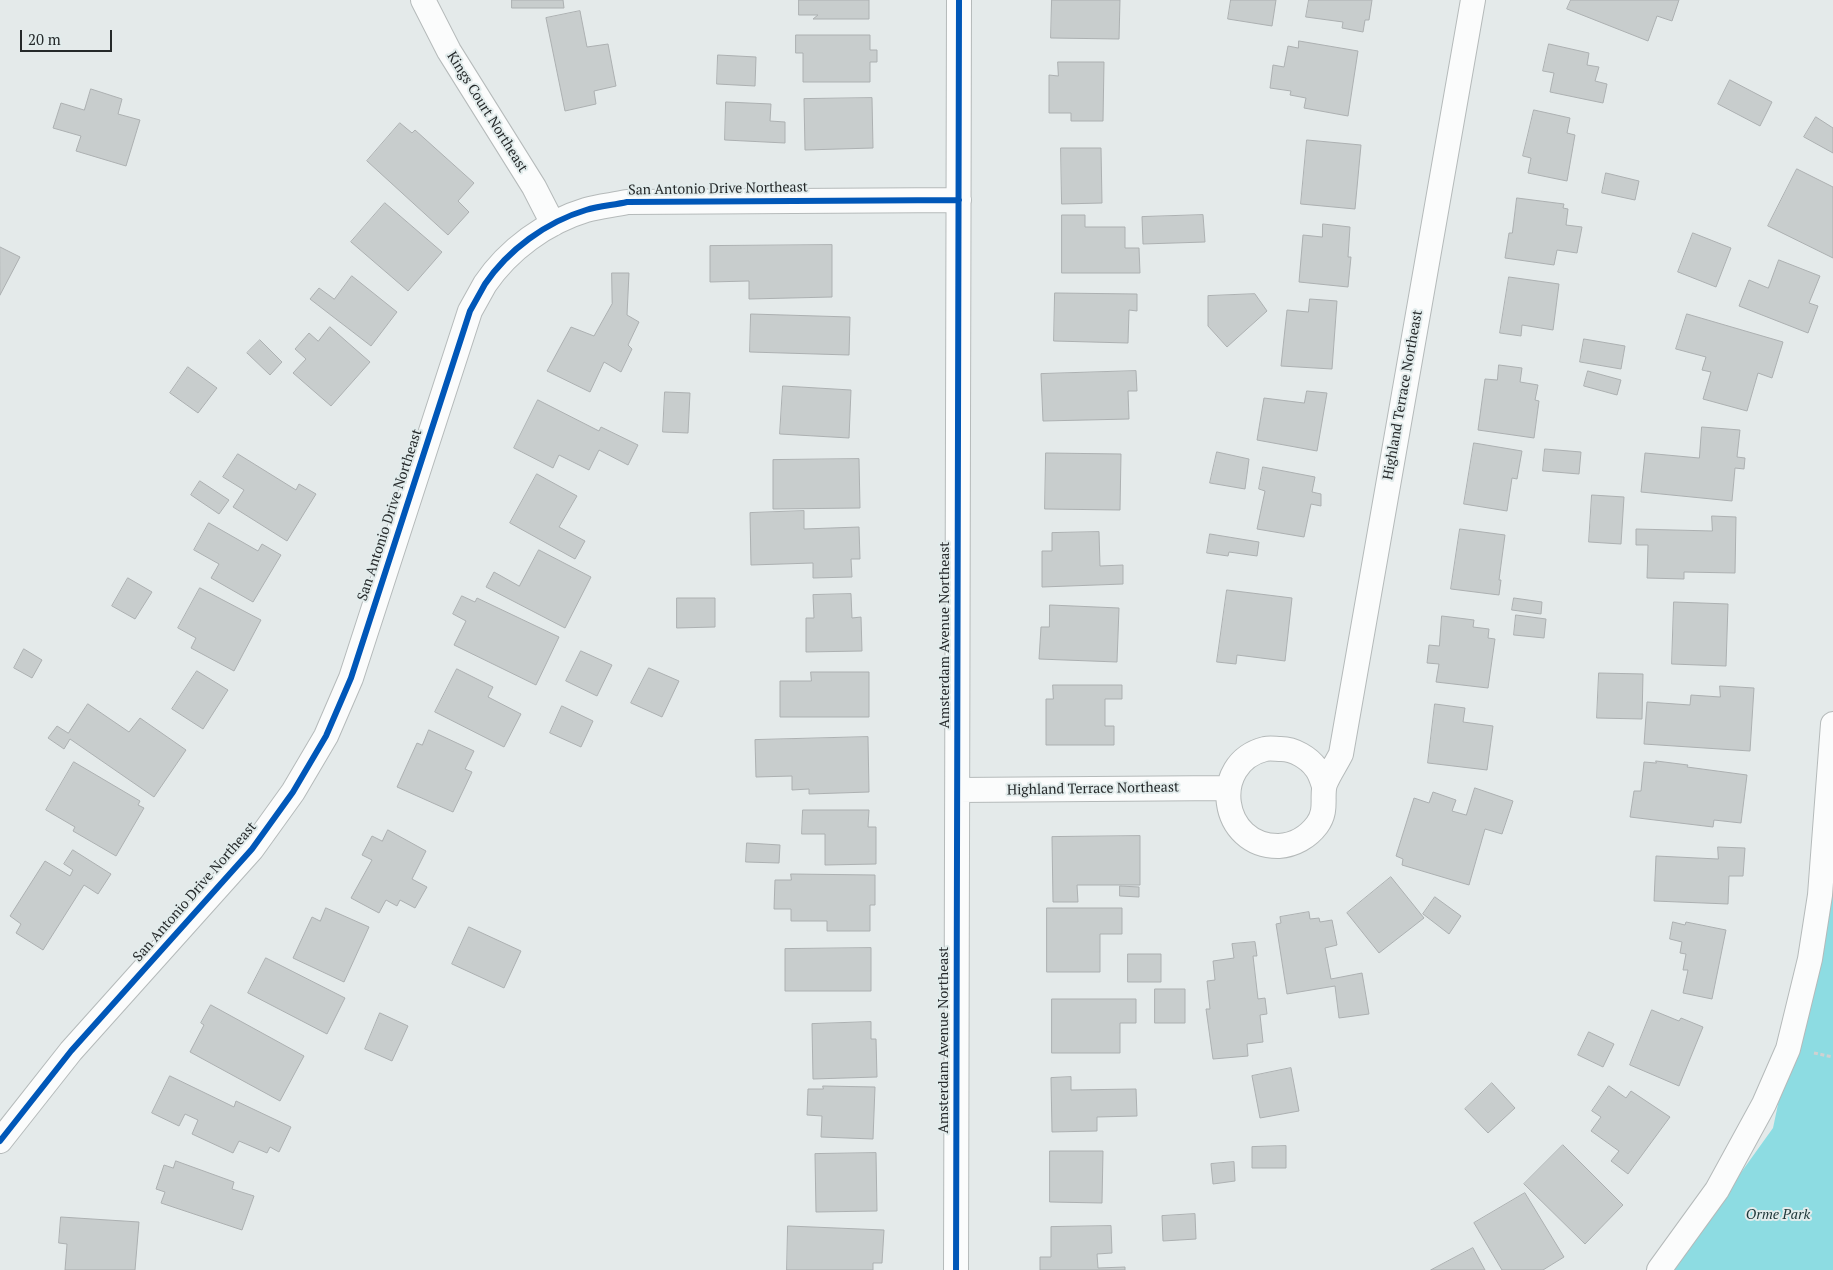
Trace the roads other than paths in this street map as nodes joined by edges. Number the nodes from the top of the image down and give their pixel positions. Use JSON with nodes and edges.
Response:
{"nodes":[{"id":1,"x":423,"y":0,"type":"edge"},
{"id":2,"x":959,"y":0,"type":"edge"},
{"id":3,"x":1473,"y":0,"type":"edge"},
{"id":4,"x":959,"y":200,"type":"junction"},
{"id":5,"x":553,"y":224,"type":"junction"},
{"id":6,"x":1833,"y":724,"type":"edge"},
{"id":7,"x":1324,"y":786,"type":"junction"},
{"id":8,"x":1228,"y":788,"type":"junction"},
{"id":9,"x":958,"y":790,"type":"junction"},
{"id":10,"x":0,"y":1140,"type":"edge"},
{"id":11,"x":956,"y":1270,"type":"edge"},
{"id":12,"x":1659,"y":1270,"type":"edge"}],
"edges":[{"from":1,"to":5,"type":"street","name":"Kings Court Northeast"},
{"from":2,"to":4,"type":"street","name":"Amsterdam Avenue Northeast"},
{"from":3,"to":7,"type":"street","name":"Highland Terrace Northeast"},
{"from":4,"to":5,"type":"street","name":"San Antonio Drive Northeast"},
{"from":4,"to":9,"type":"street","name":"Amsterdam Avenue Northeast"},
{"from":5,"to":10,"type":"street","name":"San Antonio Drive Northeast"},
{"from":6,"to":12,"type":"street"},
{"from":7,"to":8,"type":"street"},
{"from":7,"to":8,"type":"street","name":"Highland Terrace Northeast"},
{"from":8,"to":9,"type":"street","name":"Highland Terrace Northeast"},
{"from":9,"to":11,"type":"street","name":"Amsterdam Avenue Northeast"}]}
